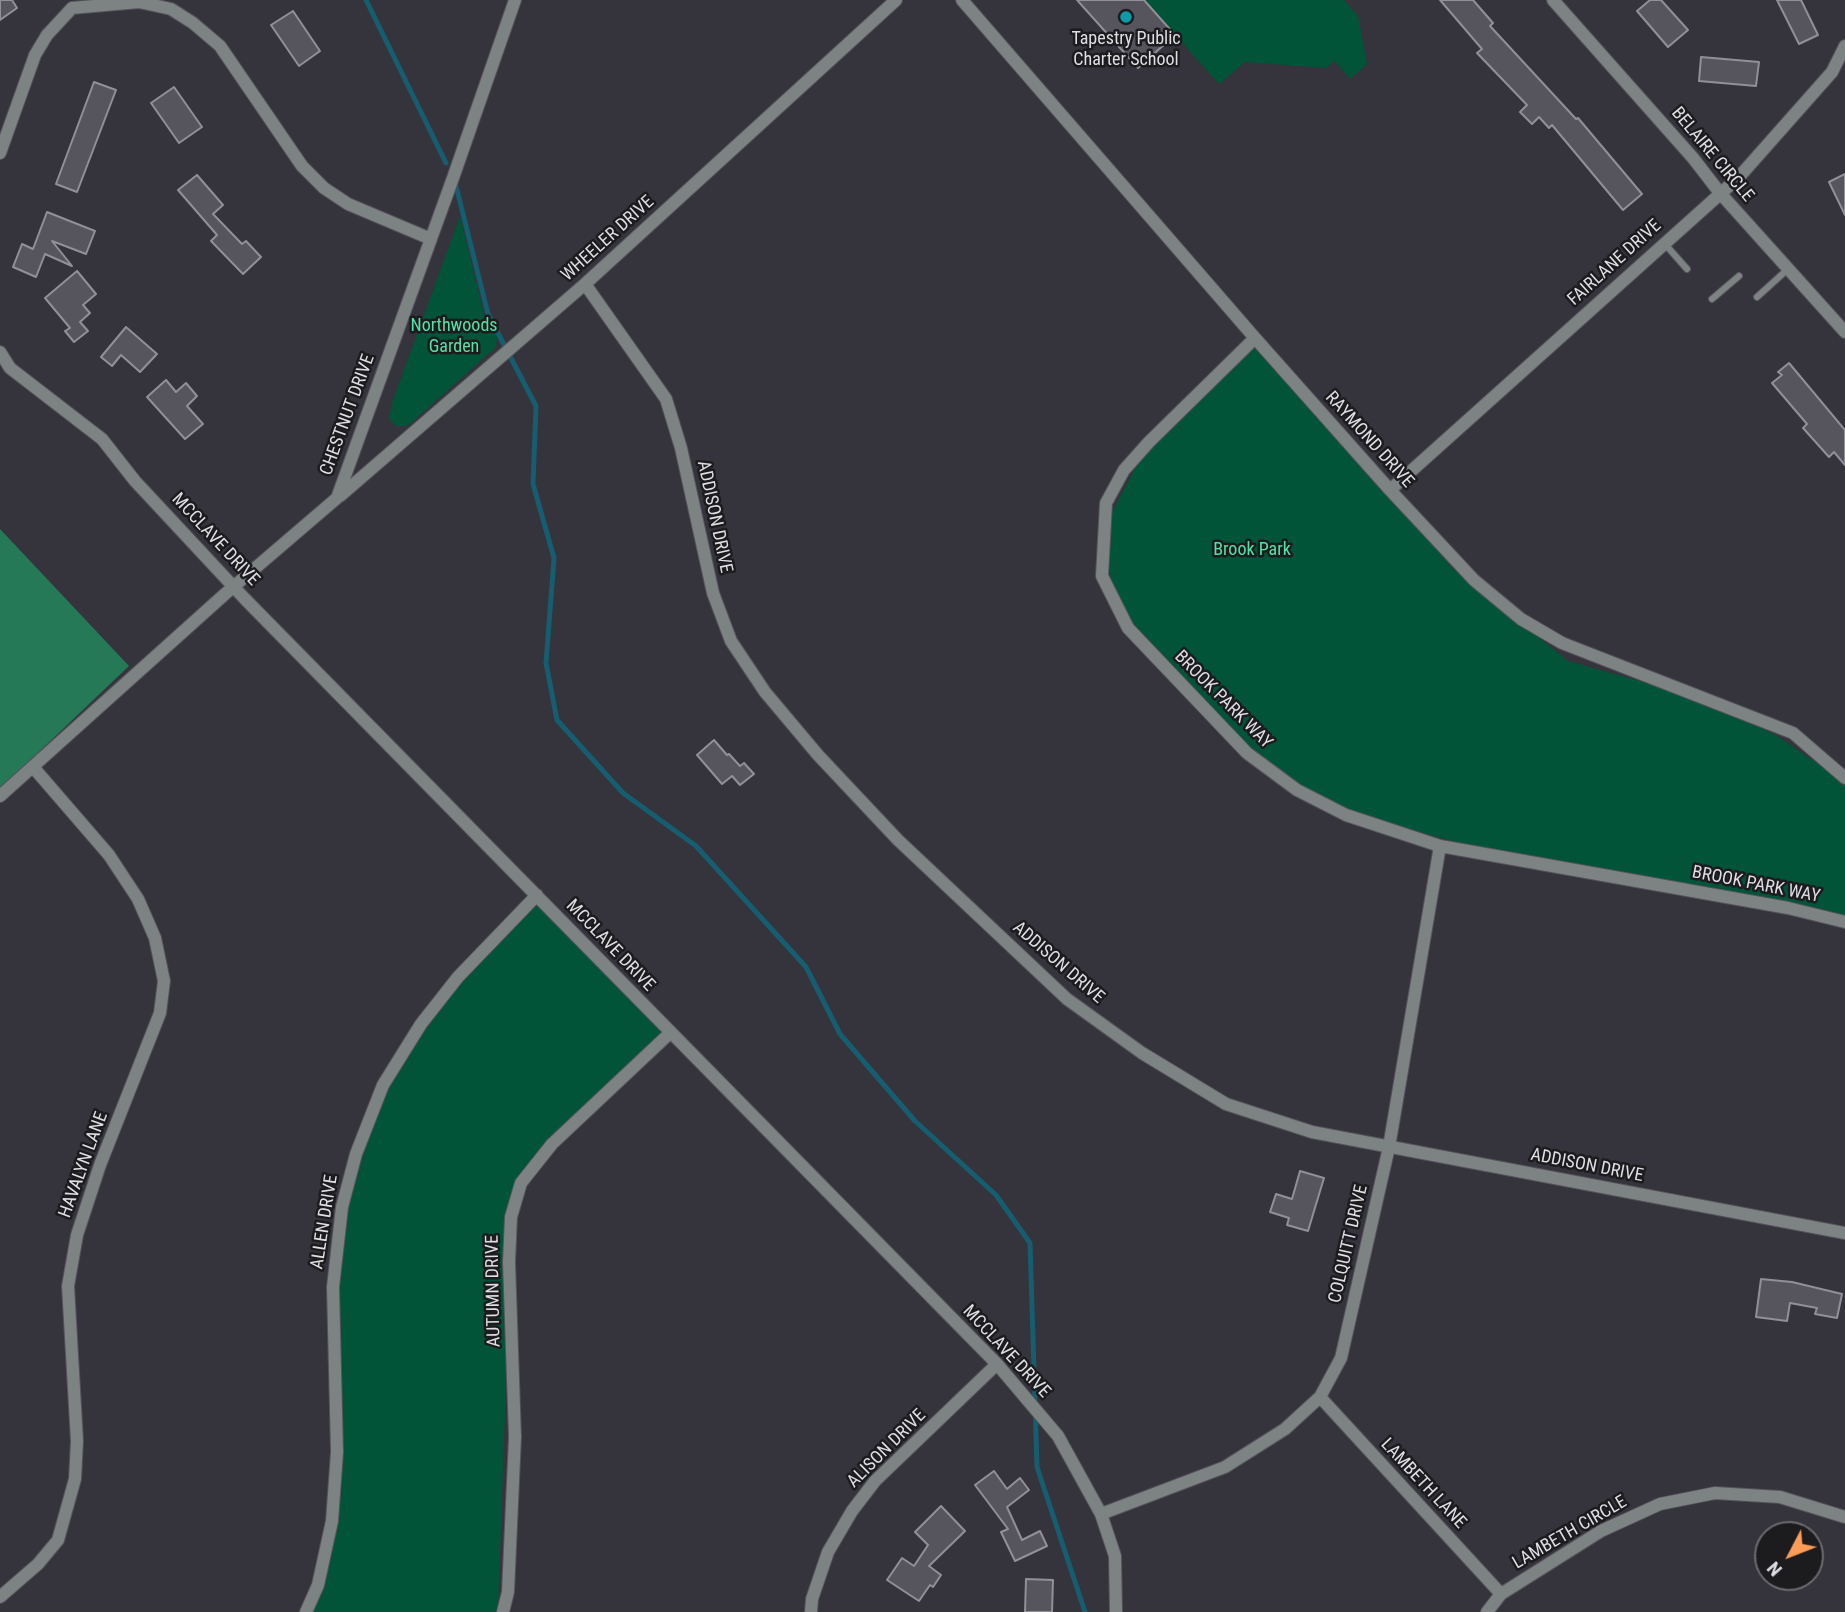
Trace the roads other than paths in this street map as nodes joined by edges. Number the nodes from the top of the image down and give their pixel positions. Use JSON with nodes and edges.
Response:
{"nodes":[{"id":1,"x":515,"y":0,"type":"edge"},
{"id":2,"x":896,"y":0,"type":"edge"},
{"id":3,"x":962,"y":0,"type":"edge"},
{"id":4,"x":1553,"y":0,"type":"edge"},
{"id":5,"x":70,"y":4,"type":"edge"},
{"id":6,"x":1845,"y":46,"type":"edge"},
{"id":7,"x":0,"y":153,"type":"edge"},
{"id":8,"x":1720,"y":193,"type":"junction"},
{"id":9,"x":431,"y":239,"type":"junction"},
{"id":10,"x":1664,"y":243,"type":"junction"},
{"id":11,"x":1788,"y":269,"type":"junction"},
{"id":12,"x":1687,"y":270,"type":"dead end"},
{"id":13,"x":1739,"y":276,"type":"dead end"},
{"id":14,"x":585,"y":284,"type":"junction"},
{"id":15,"x":1757,"y":296,"type":"dead end"},
{"id":16,"x":1712,"y":299,"type":"dead end"},
{"id":17,"x":1845,"y":332,"type":"edge"},
{"id":18,"x":1255,"y":338,"type":"junction"},
{"id":19,"x":0,"y":352,"type":"edge"},
{"id":20,"x":1390,"y":490,"type":"junction"},
{"id":21,"x":337,"y":498,"type":"junction"},
{"id":22,"x":234,"y":587,"type":"junction"},
{"id":23,"x":33,"y":767,"type":"junction"},
{"id":24,"x":1845,"y":778,"type":"edge"},
{"id":25,"x":0,"y":796,"type":"edge"},
{"id":26,"x":1440,"y":846,"type":"junction"},
{"id":27,"x":537,"y":895,"type":"junction"},
{"id":28,"x":1845,"y":922,"type":"edge"},
{"id":29,"x":670,"y":1032,"type":"junction"},
{"id":30,"x":1389,"y":1147,"type":"junction"},
{"id":31,"x":1845,"y":1233,"type":"edge"},
{"id":32,"x":997,"y":1364,"type":"junction"},
{"id":33,"x":1320,"y":1397,"type":"junction"},
{"id":34,"x":1101,"y":1514,"type":"junction"},
{"id":35,"x":1845,"y":1517,"type":"edge"},
{"id":36,"x":1501,"y":1594,"type":"junction"},
{"id":37,"x":0,"y":1597,"type":"edge"},
{"id":38,"x":306,"y":1612,"type":"edge"},
{"id":39,"x":503,"y":1612,"type":"edge"},
{"id":40,"x":811,"y":1612,"type":"edge"},
{"id":41,"x":1116,"y":1612,"type":"edge"},
{"id":42,"x":1487,"y":1612,"type":"edge"}],
"edges":[{"from":1,"to":9,"type":"street","name":"CHESTNUT DRIVE"},
{"from":2,"to":14,"type":"street","name":"WHEELER DRIVE"},
{"from":3,"to":18,"type":"street","name":"RAYMOND DRIVE"},
{"from":4,"to":8,"type":"street","name":"BELAIRE CIRCLE"},
{"from":5,"to":7,"type":"street"},
{"from":5,"to":9,"type":"street"},
{"from":6,"to":8,"type":"street","name":"FAIRLANE DRIVE"},
{"from":8,"to":10,"type":"street","name":"FAIRLANE DRIVE"},
{"from":8,"to":11,"type":"street","name":"BELAIRE CIRCLE"},
{"from":9,"to":21,"type":"street","name":"CHESTNUT DRIVE"},
{"from":10,"to":12,"type":"lane"},
{"from":10,"to":20,"type":"street","name":"FAIRLANE DRIVE"},
{"from":11,"to":15,"type":"lane"},
{"from":11,"to":17,"type":"street","name":"BELAIRE CIRCLE"},
{"from":13,"to":16,"type":"lane"},
{"from":14,"to":21,"type":"street","name":"WHEELER DRIVE"},
{"from":14,"to":30,"type":"street","name":"ADDISON DRIVE"},
{"from":18,"to":20,"type":"street","name":"RAYMOND DRIVE"},
{"from":18,"to":26,"type":"street","name":"BROOK PARK WAY"},
{"from":19,"to":22,"type":"street","name":"MCCLAVE DRIVE"},
{"from":20,"to":24,"type":"street","name":"RAYMOND DRIVE"},
{"from":21,"to":22,"type":"street","name":"CHESTNUT DRIVE"},
{"from":22,"to":23,"type":"street","name":"CHESTNUT DRIVE"},
{"from":22,"to":27,"type":"street","name":"MCCLAVE DRIVE"},
{"from":23,"to":25,"type":"street","name":"CHESTNUT DRIVE"},
{"from":23,"to":37,"type":"street","name":"HAVALYN LANE"},
{"from":26,"to":28,"type":"street","name":"BROOK PARK WAY"},
{"from":26,"to":30,"type":"street","name":"COLQUITT DRIVE"},
{"from":27,"to":29,"type":"street","name":"MCCLAVE DRIVE"},
{"from":27,"to":38,"type":"street","name":"ALLEN DRIVE"},
{"from":29,"to":32,"type":"street","name":"MCCLAVE DRIVE"},
{"from":29,"to":39,"type":"street","name":"AUTUMN DRIVE"},
{"from":30,"to":31,"type":"street","name":"ADDISON DRIVE"},
{"from":30,"to":33,"type":"street","name":"COLQUITT DRIVE"},
{"from":32,"to":34,"type":"street","name":"MCCLAVE DRIVE"},
{"from":32,"to":40,"type":"street","name":"ALISON DRIVE"},
{"from":33,"to":34,"type":"street","name":"COLQUITT DRIVE"},
{"from":33,"to":36,"type":"street","name":"LAMBETH LANE"},
{"from":34,"to":41,"type":"street","name":"MCCLAVE DRIVE"},
{"from":35,"to":36,"type":"street","name":"LAMBETH CIRCLE"},
{"from":36,"to":42,"type":"street","name":"LAMBETH CIRCLE"}]}
